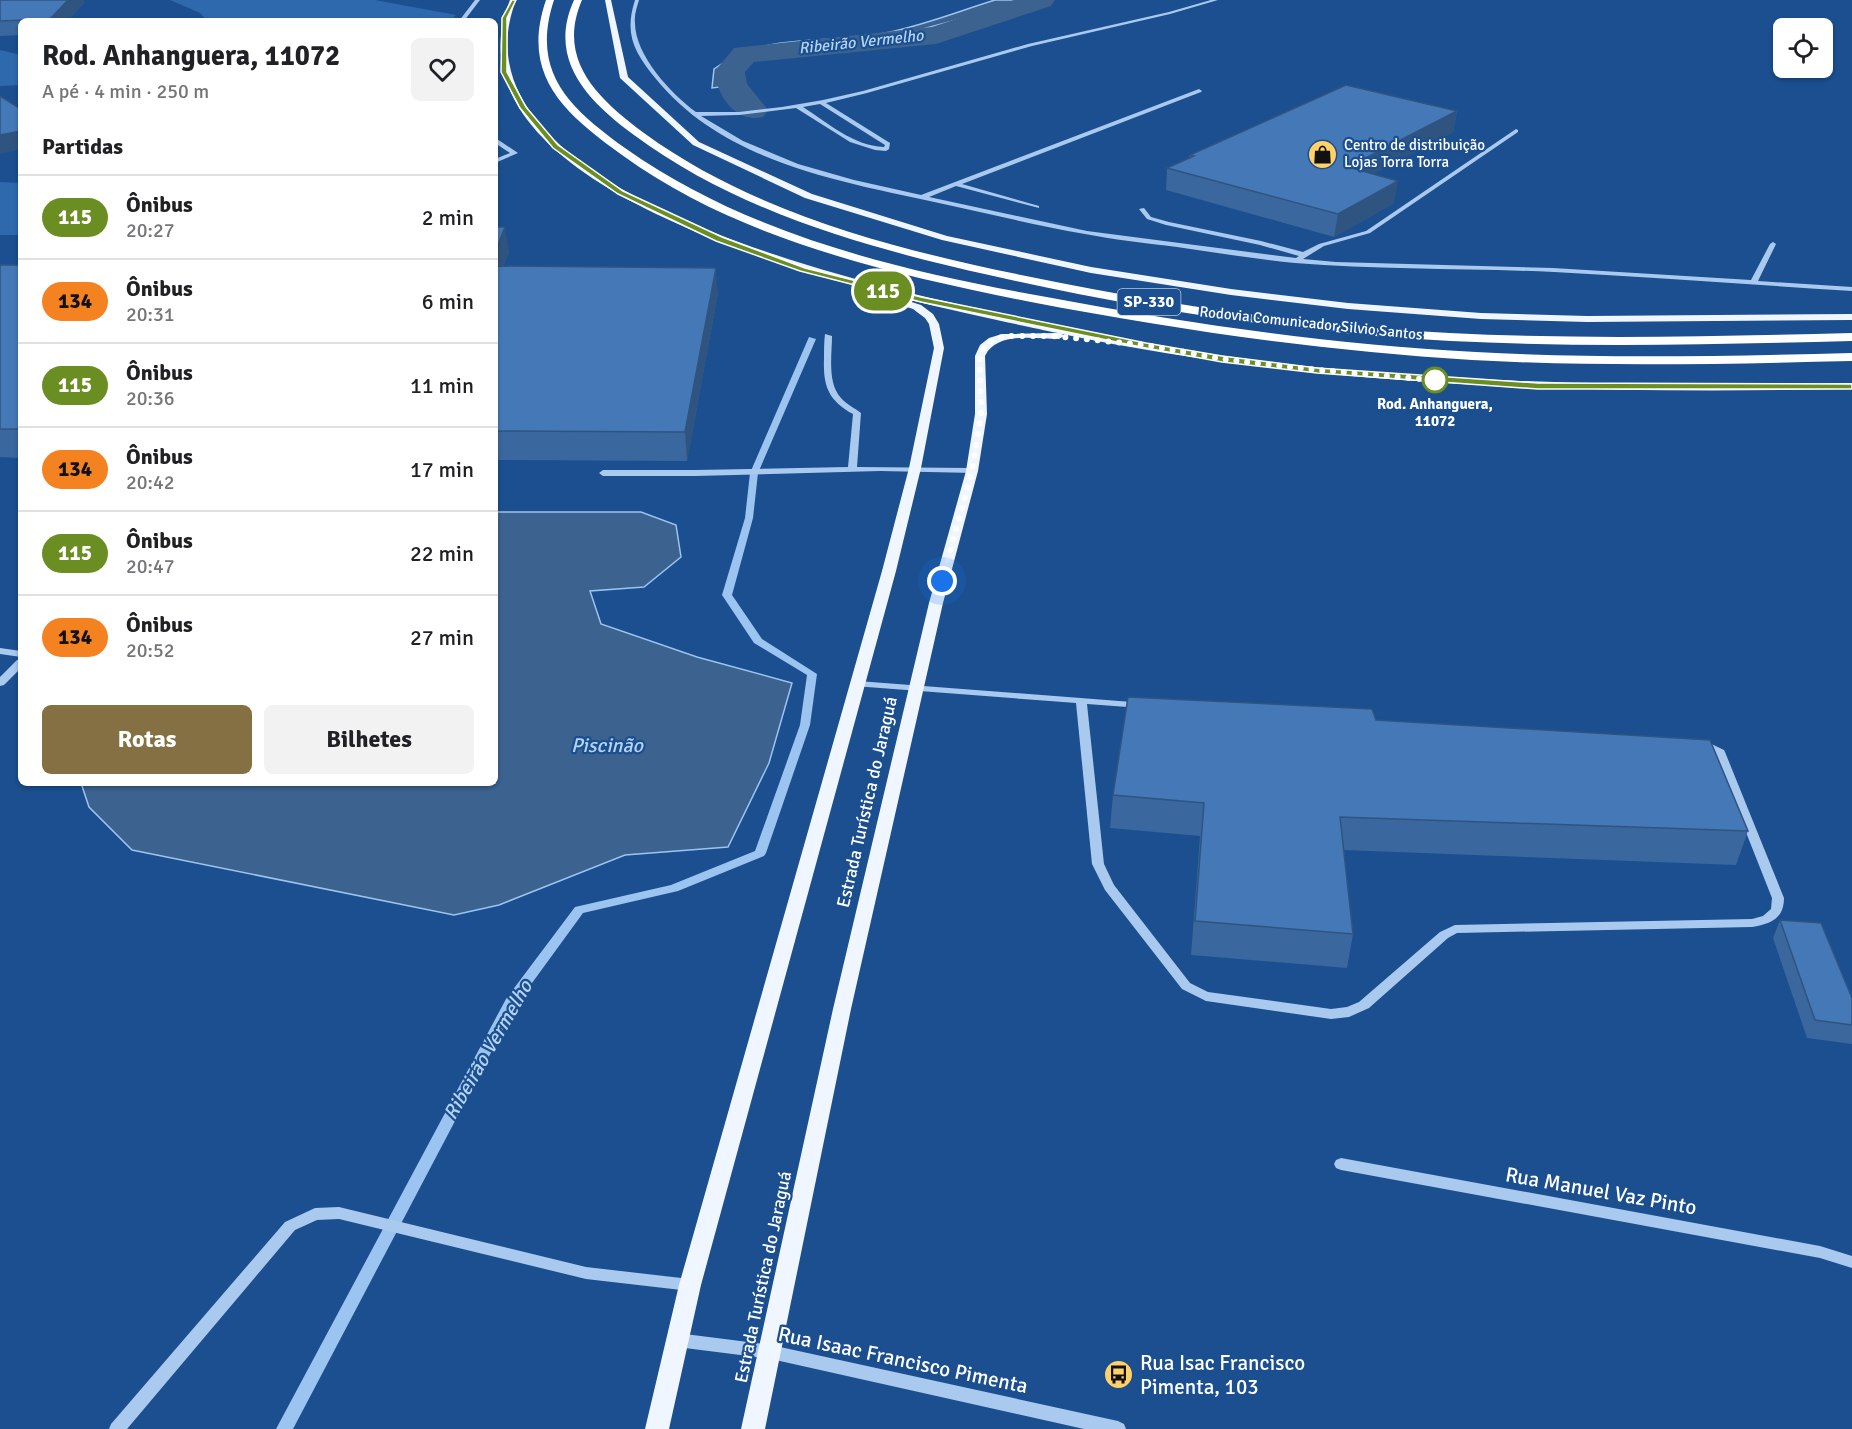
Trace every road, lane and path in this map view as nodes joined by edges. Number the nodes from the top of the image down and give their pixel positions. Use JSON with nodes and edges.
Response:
{"nodes":[{"id":1,"x":478,"y":0,"type":"edge"},
{"id":2,"x":513,"y":0,"type":"edge"},
{"id":3,"x":550,"y":0,"type":"edge"},
{"id":4,"x":578,"y":0,"type":"edge"},
{"id":5,"x":608,"y":0,"type":"edge"},
{"id":6,"x":637,"y":0,"type":"edge"},
{"id":7,"x":1216,"y":0,"type":"edge"},
{"id":8,"x":463,"y":18,"type":"edge"},
{"id":9,"x":1199,"y":91,"type":"dead end"},
{"id":10,"x":822,"y":103,"type":"junction"},
{"id":11,"x":797,"y":106,"type":"junction"},
{"id":12,"x":695,"y":114,"type":"junction"},
{"id":13,"x":728,"y":125,"type":"dead end"},
{"id":14,"x":1516,"y":131,"type":"dead end"},
{"id":15,"x":721,"y":132,"type":"junction"},
{"id":16,"x":498,"y":142,"type":"edge"},
{"id":17,"x":498,"y":160,"type":"edge"},
{"id":18,"x":955,"y":184,"type":"junction"},
{"id":19,"x":922,"y":198,"type":"junction"},
{"id":20,"x":1037,"y":207,"type":"dead end"},
{"id":21,"x":1142,"y":209,"type":"dead end"},
{"id":22,"x":1773,"y":244,"type":"dead end"},
{"id":23,"x":1304,"y":255,"type":"junction"},
{"id":24,"x":1297,"y":261,"type":"junction"},
{"id":25,"x":1753,"y":283,"type":"junction"},
{"id":26,"x":855,"y":284,"type":"junction"},
{"id":27,"x":1852,"y":289,"type":"edge"},
{"id":28,"x":1852,"y":317,"type":"edge"},
{"id":29,"x":828,"y":336,"type":"dead end"},
{"id":30,"x":1852,"y":338,"type":"edge"},
{"id":31,"x":1146,"y":345,"type":"junction"},
{"id":32,"x":1852,"y":357,"type":"edge"},
{"id":33,"x":1852,"y":386,"type":"edge"},
{"id":34,"x":915,"y":468,"type":"junction"},
{"id":35,"x":852,"y":470,"type":"junction"},
{"id":36,"x":972,"y":471,"type":"junction"},
{"id":37,"x":603,"y":473,"type":"dead end"},
{"id":38,"x":3,"y":651,"type":"edge"},
{"id":39,"x":18,"y":654,"type":"edge"},
{"id":40,"x":18,"y":665,"type":"edge"},
{"id":41,"x":0,"y":683,"type":"edge"},
{"id":42,"x":858,"y":684,"type":"junction"},
{"id":43,"x":917,"y":688,"type":"junction"},
{"id":44,"x":1080,"y":700,"type":"junction"},
{"id":45,"x":1151,"y":705,"type":"edge"},
{"id":46,"x":1692,"y":741,"type":"edge"},
{"id":47,"x":1341,"y":1164,"type":"dead end"},
{"id":48,"x":1852,"y":1262,"type":"edge"},
{"id":49,"x":690,"y":1286,"type":"junction"},
{"id":50,"x":677,"y":1340,"type":"junction"},
{"id":51,"x":771,"y":1352,"type":"junction"},
{"id":52,"x":117,"y":1429,"type":"edge"},
{"id":53,"x":657,"y":1429,"type":"edge"},
{"id":54,"x":753,"y":1429,"type":"edge"},
{"id":55,"x":1118,"y":1429,"type":"edge"}],
"edges":[{"from":1,"to":8,"type":"street"},
{"from":2,"to":26,"type":"main road"},
{"from":3,"to":32,"type":"highway","name":"Rodovia Comunicador Silvio Santos","number":"SP-330"},
{"from":4,"to":30,"type":"highway","name":"Rodovia Comunicador Silvio Santos","number":"SP-330"},
{"from":5,"to":28,"type":"main road"},
{"from":6,"to":12,"type":"street"},
{"from":7,"to":10,"type":"street"},
{"from":9,"to":18,"type":"street"},
{"from":10,"to":11,"type":"street"},
{"from":10,"to":11,"type":"street"},
{"from":11,"to":12,"type":"street"},
{"from":12,"to":15,"type":"street"},
{"from":13,"to":15,"type":"street"},
{"from":14,"to":23,"type":"street"},
{"from":15,"to":19,"type":"street"},
{"from":16,"to":17,"type":"street"},
{"from":18,"to":19,"type":"street"},
{"from":18,"to":20,"type":"street"},
{"from":19,"to":24,"type":"street"},
{"from":21,"to":23,"type":"street"},
{"from":22,"to":25,"type":"street"},
{"from":23,"to":24,"type":"street"},
{"from":24,"to":25,"type":"street"},
{"from":25,"to":27,"type":"street"},
{"from":26,"to":31,"type":"main road"},
{"from":26,"to":34,"type":"main road","name":"Estrada Turística do Jaraguá"},
{"from":29,"to":35,"type":"street"},
{"from":31,"to":33,"type":"main road"},
{"from":31,"to":36,"type":"main road","name":"Estrada Turística do Jaraguá"},
{"from":34,"to":35,"type":"street"},
{"from":34,"to":36,"type":"street"},
{"from":34,"to":42,"type":"main road","name":"Estrada Turística do Jaraguá"},
{"from":35,"to":37,"type":"street"},
{"from":36,"to":43,"type":"main road","name":"Estrada Turística do Jaraguá"},
{"from":38,"to":39,"type":"street"},
{"from":40,"to":41,"type":"street"},
{"from":42,"to":43,"type":"street"},
{"from":42,"to":49,"type":"main road","name":"Estrada Turística do Jaraguá"},
{"from":43,"to":44,"type":"street"},
{"from":43,"to":51,"type":"main road","name":"Estrada Turística do Jaraguá"},
{"from":44,"to":45,"type":"street"},
{"from":44,"to":46,"type":"street"},
{"from":47,"to":48,"type":"street","name":"Rua Manuel Vaz Pinto"},
{"from":49,"to":50,"type":"main road","name":"Estrada Turística do Jaraguá"},
{"from":49,"to":52,"type":"street"},
{"from":50,"to":51,"type":"street","name":"Rua Isaac Francisco Pimenta"},
{"from":50,"to":53,"type":"main road","name":"Estrada Turística do Jaraguá"},
{"from":51,"to":54,"type":"main road","name":"Estrada Turística do Jaraguá"},
{"from":51,"to":55,"type":"street","name":"Rua Isaac Francisco Pimenta"}]}
